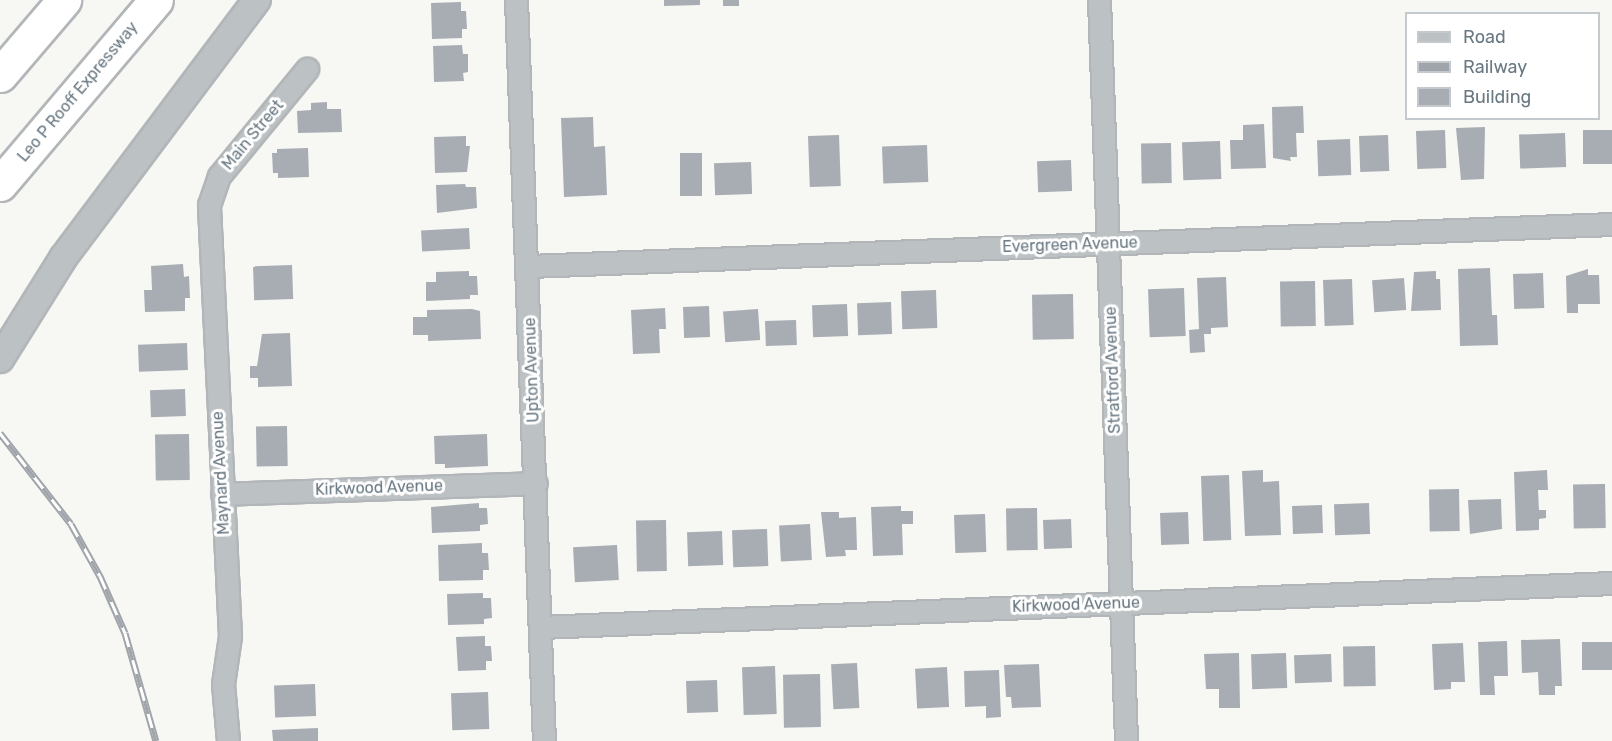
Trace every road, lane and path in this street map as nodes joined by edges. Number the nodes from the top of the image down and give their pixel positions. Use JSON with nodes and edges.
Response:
{"nodes":[{"id":1,"x":64,"y":0,"type":"edge"},
{"id":2,"x":156,"y":0,"type":"edge"},
{"id":3,"x":257,"y":0,"type":"edge"},
{"id":4,"x":516,"y":0,"type":"edge"},
{"id":5,"x":1099,"y":0,"type":"edge"},
{"id":6,"x":307,"y":69,"type":"dead end"},
{"id":7,"x":0,"y":75,"type":"edge"},
{"id":8,"x":0,"y":184,"type":"edge"},
{"id":9,"x":209,"y":206,"type":"joint"},
{"id":10,"x":1612,"y":224,"type":"edge"},
{"id":11,"x":1108,"y":243,"type":"junction"},
{"id":12,"x":529,"y":266,"type":"junction"},
{"id":13,"x":0,"y":359,"type":"edge"},
{"id":14,"x":536,"y":483,"type":"junction"},
{"id":15,"x":222,"y":494,"type":"junction"},
{"id":16,"x":1612,"y":583,"type":"edge"},
{"id":17,"x":1121,"y":603,"type":"junction"},
{"id":18,"x":540,"y":627,"type":"junction"},
{"id":19,"x":228,"y":741,"type":"edge"},
{"id":20,"x":544,"y":741,"type":"edge"},
{"id":21,"x":1126,"y":741,"type":"edge"}],
"edges":[{"from":1,"to":7,"type":"highway"},
{"from":2,"to":8,"type":"highway","name":"Leo P Rooff Expressway"},
{"from":3,"to":13,"type":"street"},
{"from":4,"to":12,"type":"street","name":"Upton Avenue"},
{"from":5,"to":11,"type":"street","name":"Stratford Avenue"},
{"from":6,"to":9,"type":"street","name":"Main Street"},
{"from":9,"to":15,"type":"street","name":"Maynard Avenue"},
{"from":10,"to":11,"type":"street","name":"Evergreen Avenue"},
{"from":11,"to":12,"type":"street","name":"Evergreen Avenue"},
{"from":11,"to":17,"type":"street","name":"Stratford Avenue"},
{"from":12,"to":14,"type":"street","name":"Upton Avenue"},
{"from":14,"to":15,"type":"street","name":"Kirkwood Avenue"},
{"from":14,"to":18,"type":"street","name":"Upton Avenue"},
{"from":15,"to":19,"type":"street","name":"Maynard Avenue"},
{"from":16,"to":17,"type":"street","name":"Kirkwood Avenue"},
{"from":17,"to":18,"type":"street","name":"Kirkwood Avenue"},
{"from":17,"to":21,"type":"street","name":"Stratford Avenue"},
{"from":18,"to":20,"type":"street","name":"Upton Avenue"}]}
